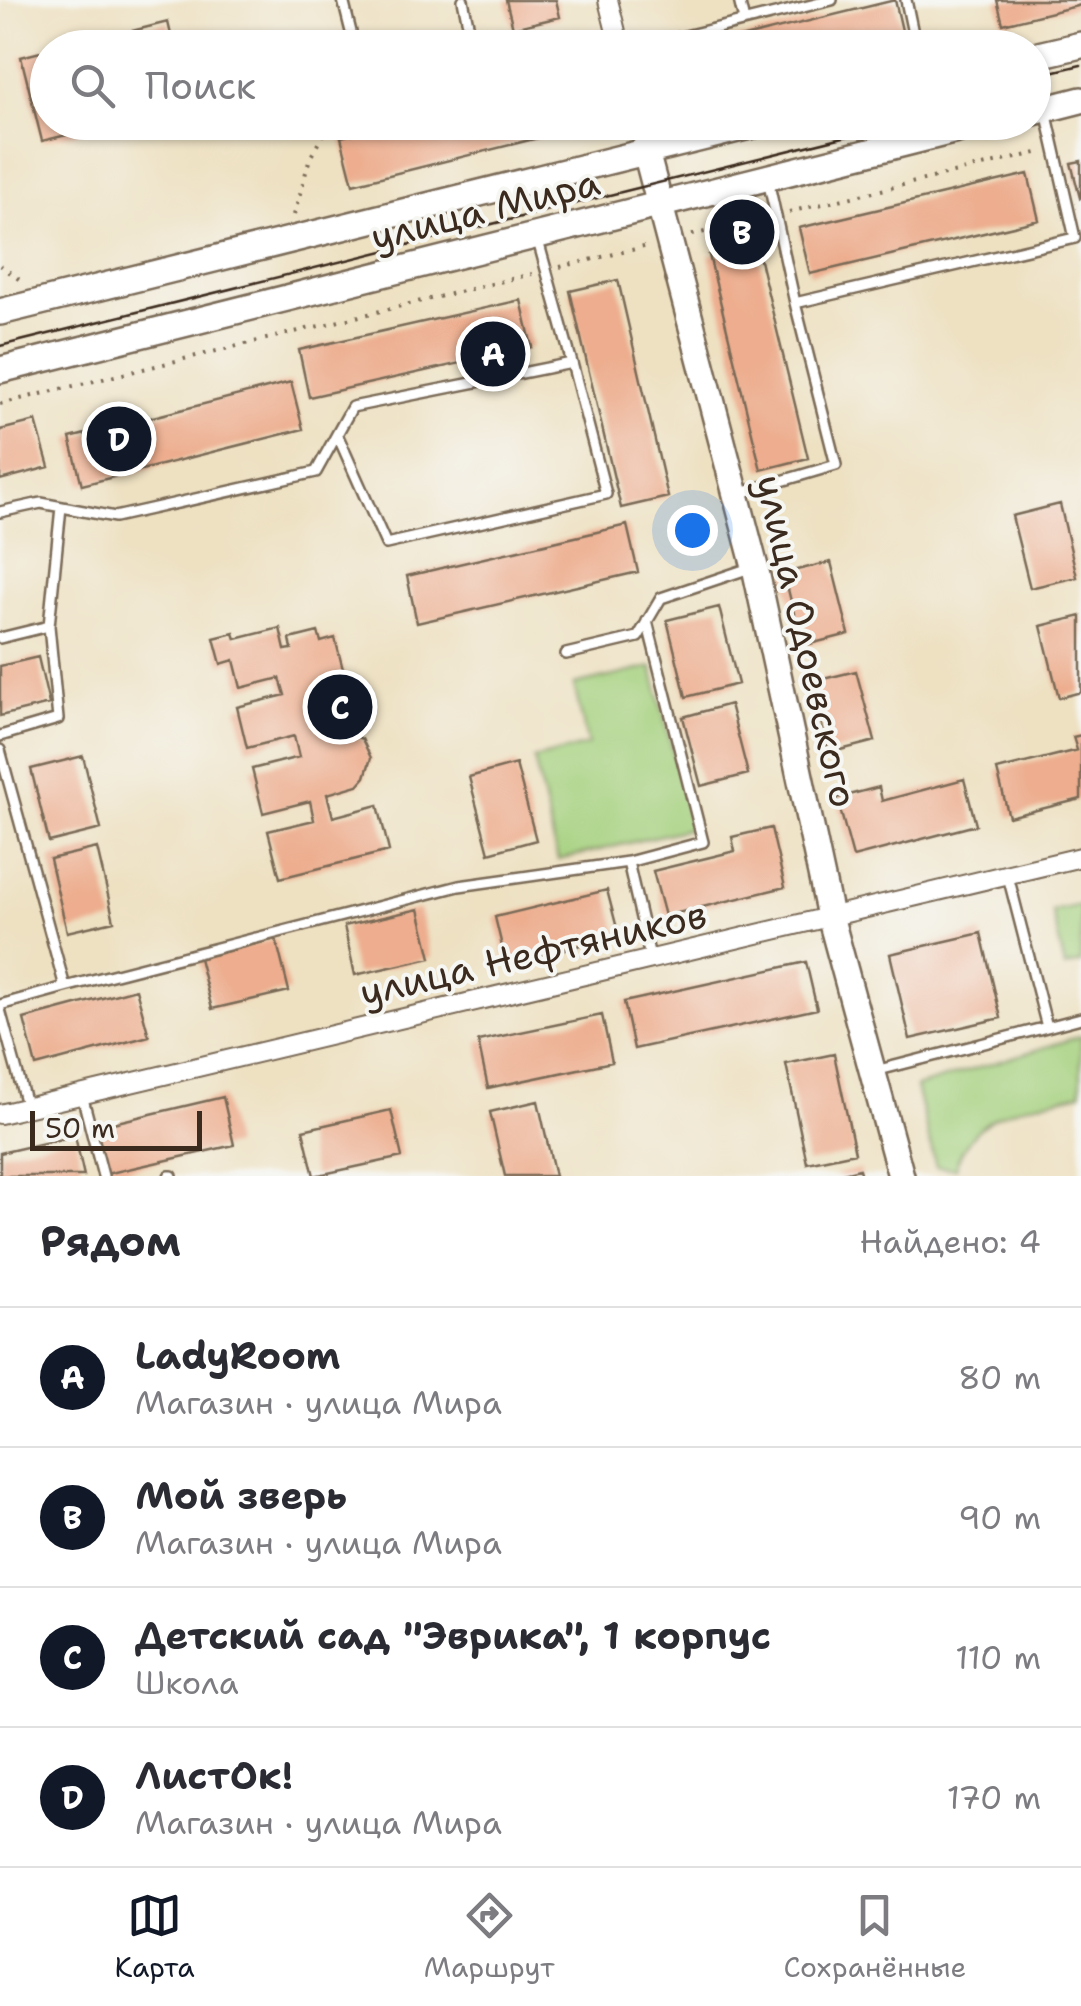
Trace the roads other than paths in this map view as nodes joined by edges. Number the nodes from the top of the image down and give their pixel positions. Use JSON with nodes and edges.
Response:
{"nodes":[{"id":1,"x":343,"y":0,"type":"edge"},
{"id":2,"x":463,"y":0,"type":"edge"},
{"id":3,"x":608,"y":0,"type":"edge"},
{"id":4,"x":739,"y":0,"type":"edge"},
{"id":5,"x":832,"y":0,"type":"edge"},
{"id":6,"x":906,"y":0,"type":"edge"},
{"id":7,"x":744,"y":21,"type":"junction"},
{"id":8,"x":350,"y":30,"type":"edge"},
{"id":9,"x":470,"y":30,"type":"edge"},
{"id":10,"x":616,"y":30,"type":"edge"},
{"id":11,"x":708,"y":30,"type":"edge"},
{"id":12,"x":912,"y":30,"type":"edge"},
{"id":13,"x":1081,"y":45,"type":"edge"},
{"id":14,"x":1051,"y":52,"type":"edge"},
{"id":15,"x":1081,"y":100,"type":"edge"},
{"id":16,"x":1051,"y":107,"type":"edge"},
{"id":17,"x":643,"y":140,"type":"edge"},
{"id":18,"x":694,"y":140,"type":"edge"},
{"id":19,"x":917,"y":140,"type":"edge"},
{"id":20,"x":1048,"y":140,"type":"edge"},
{"id":21,"x":646,"y":152,"type":"junction"},
{"id":22,"x":768,"y":177,"type":"junction"},
{"id":23,"x":659,"y":204,"type":"junction"},
{"id":24,"x":536,"y":234,"type":"junction"},
{"id":25,"x":1078,"y":238,"type":"edge"},
{"id":26,"x":794,"y":303,"type":"junction"},
{"id":27,"x":0,"y":312,"type":"edge"},
{"id":28,"x":572,"y":363,"type":"junction"},
{"id":29,"x":0,"y":370,"type":"edge"},
{"id":30,"x":337,"y":434,"type":"junction"},
{"id":31,"x":736,"y":494,"type":"junction"},
{"id":32,"x":61,"y":506,"type":"junction"},
{"id":33,"x":0,"y":512,"type":"edge"},
{"id":34,"x":755,"y":566,"type":"junction"},
{"id":35,"x":647,"y":621,"type":"junction"},
{"id":36,"x":49,"y":626,"type":"junction"},
{"id":37,"x":0,"y":638,"type":"edge"},
{"id":38,"x":566,"y":654,"type":"dead end"},
{"id":39,"x":0,"y":736,"type":"edge"},
{"id":40,"x":0,"y":750,"type":"edge"},
{"id":41,"x":1081,"y":857,"type":"edge"},
{"id":42,"x":628,"y":862,"type":"junction"},
{"id":43,"x":1008,"y":876,"type":"junction"},
{"id":44,"x":830,"y":916,"type":"junction"},
{"id":45,"x":650,"y":958,"type":"junction"},
{"id":46,"x":65,"y":987,"type":"junction"},
{"id":47,"x":0,"y":1007,"type":"edge"},
{"id":48,"x":1081,"y":1018,"type":"edge"},
{"id":49,"x":1047,"y":1027,"type":"junction"},
{"id":50,"x":872,"y":1071,"type":"junction"},
{"id":51,"x":82,"y":1094,"type":"junction"},
{"id":52,"x":27,"y":1108,"type":"junction"},
{"id":53,"x":0,"y":1114,"type":"edge"},
{"id":54,"x":104,"y":1176,"type":"edge"},
{"id":55,"x":901,"y":1176,"type":"edge"}],
"edges":[{"from":1,"to":8,"type":"lane"},
{"from":2,"to":9,"type":"lane"},
{"from":3,"to":10,"type":"street"},
{"from":4,"to":7,"type":"lane"},
{"from":5,"to":7,"type":"lane"},
{"from":6,"to":12,"type":"lane"},
{"from":7,"to":11,"type":"lane"},
{"from":13,"to":14,"type":"main road"},
{"from":15,"to":16,"type":"main road"},
{"from":17,"to":21,"type":"street","name":"улица Одоевского"},
{"from":18,"to":21,"type":"main road","name":"улица Мира"},
{"from":19,"to":22,"type":"main road","name":"улица Мира"},
{"from":20,"to":25,"type":"lane"},
{"from":21,"to":23,"type":"main road","name":"улица Одоевского"},
{"from":21,"to":27,"type":"main road","name":"улица Мира"},
{"from":22,"to":23,"type":"main road","name":"улица Мира"},
{"from":22,"to":26,"type":"lane"},
{"from":23,"to":24,"type":"main road","name":"улица Мира"},
{"from":23,"to":31,"type":"main road","name":"улица Одоевского"},
{"from":24,"to":28,"type":"lane"},
{"from":24,"to":29,"type":"main road","name":"улица Мира"},
{"from":25,"to":26,"type":"lane"},
{"from":26,"to":31,"type":"lane"},
{"from":28,"to":30,"type":"lane"},
{"from":28,"to":30,"type":"lane"},
{"from":30,"to":32,"type":"lane"},
{"from":31,"to":34,"type":"main road","name":"улица Одоевского"},
{"from":32,"to":33,"type":"lane"},
{"from":32,"to":36,"type":"lane"},
{"from":34,"to":35,"type":"lane"},
{"from":34,"to":44,"type":"main road","name":"улица Одоевского"},
{"from":35,"to":38,"type":"lane"},
{"from":35,"to":42,"type":"lane"},
{"from":36,"to":37,"type":"lane"},
{"from":36,"to":39,"type":"lane"},
{"from":40,"to":46,"type":"lane"},
{"from":41,"to":43,"type":"street","name":"улица Нефтяников"},
{"from":42,"to":45,"type":"lane"},
{"from":42,"to":46,"type":"lane"},
{"from":43,"to":44,"type":"street","name":"улица Нефтяников"},
{"from":43,"to":49,"type":"lane"},
{"from":44,"to":45,"type":"street","name":"улица Нефтяников"},
{"from":44,"to":50,"type":"main road","name":"улица Одоевского"},
{"from":45,"to":51,"type":"street","name":"улица Нефтяников"},
{"from":46,"to":47,"type":"lane"},
{"from":47,"to":52,"type":"lane"},
{"from":48,"to":49,"type":"lane"},
{"from":49,"to":50,"type":"lane"},
{"from":50,"to":55,"type":"main road","name":"улица Одоевского"},
{"from":51,"to":52,"type":"street","name":"улица Нефтяников"},
{"from":51,"to":54,"type":"lane"},
{"from":52,"to":53,"type":"street","name":"улица Нефтяников"}]}
